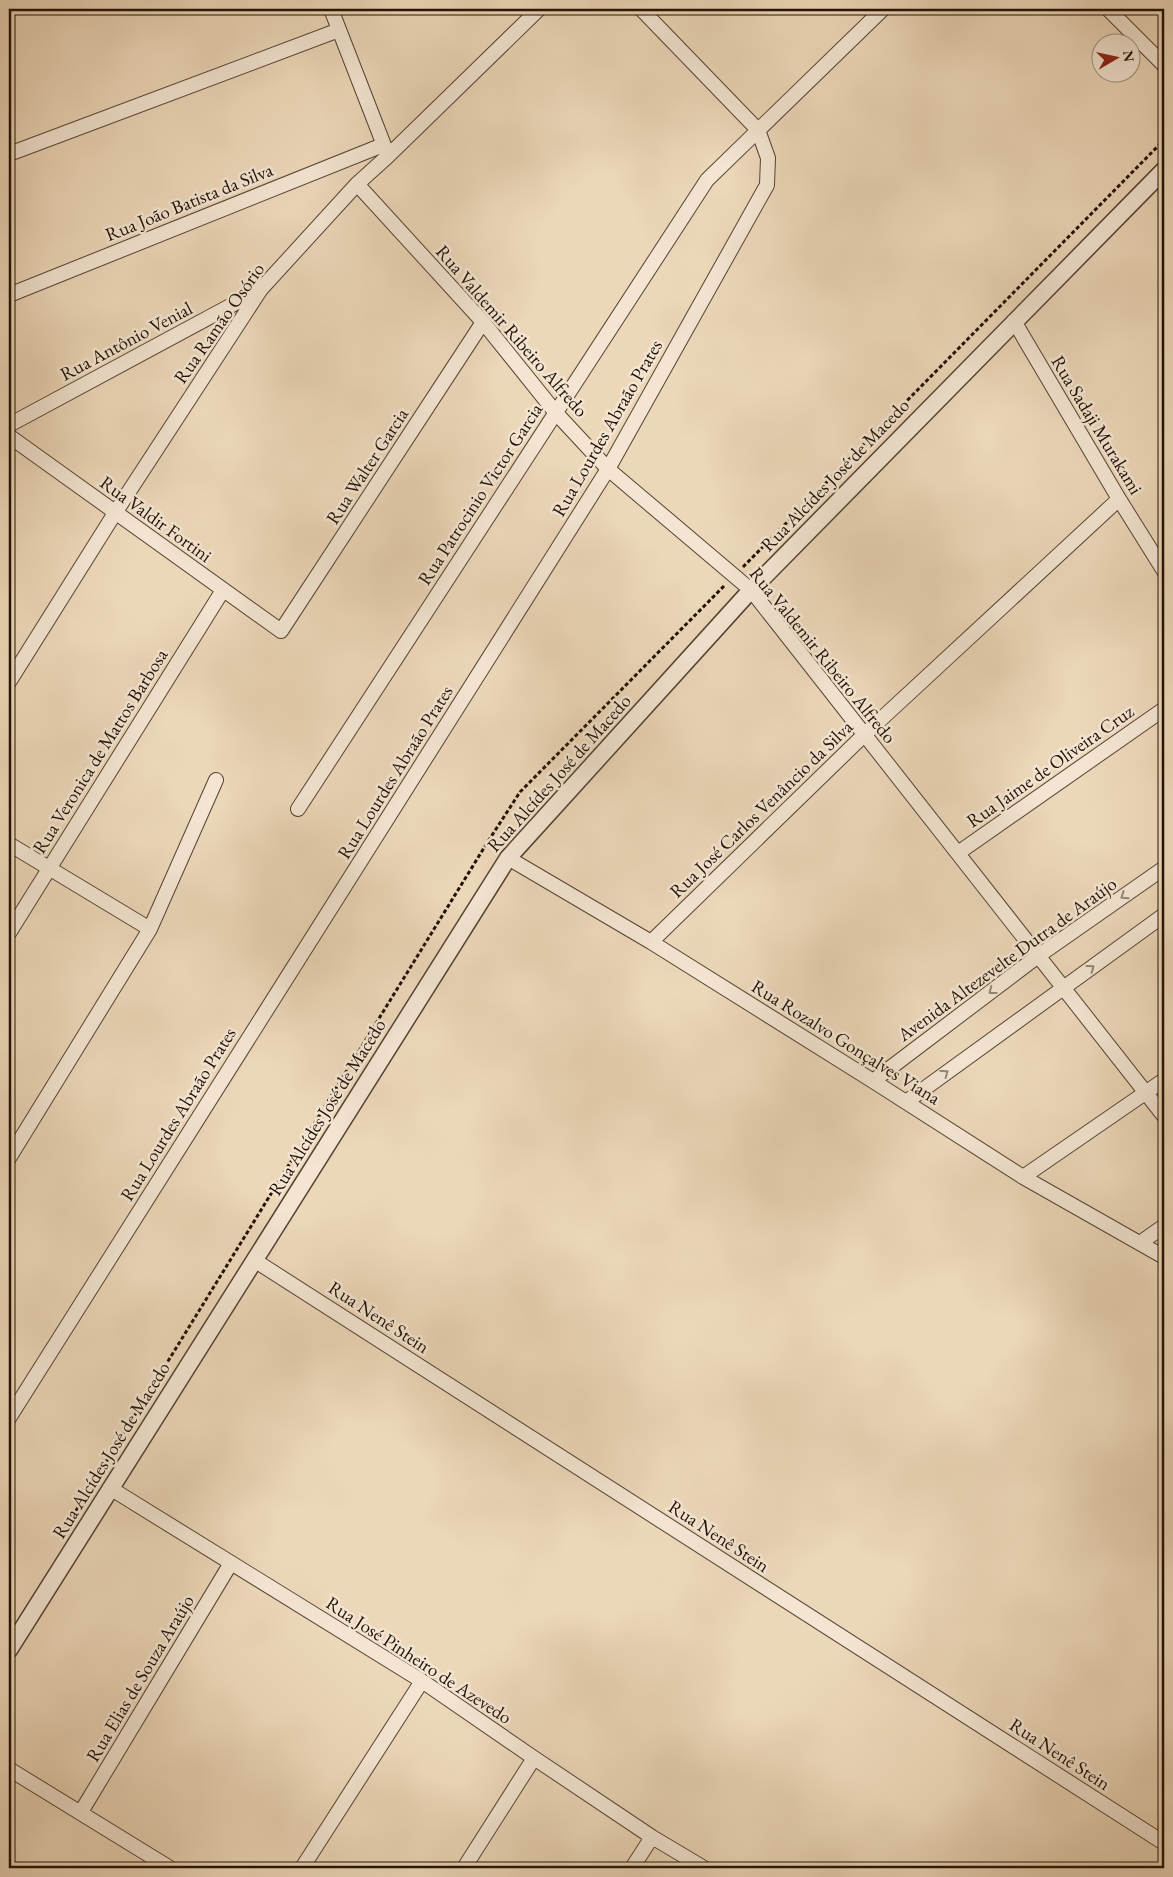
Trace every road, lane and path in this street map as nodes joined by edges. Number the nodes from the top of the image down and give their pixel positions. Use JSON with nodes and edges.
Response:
{"nodes":[{"id":1,"x":331,"y":9,"type":"edge"},
{"id":2,"x":539,"y":9,"type":"edge"},
{"id":3,"x":641,"y":9,"type":"edge"},
{"id":4,"x":883,"y":9,"type":"edge"},
{"id":5,"x":1108,"y":9,"type":"edge"},
{"id":6,"x":339,"y":30,"type":"junction"},
{"id":7,"x":1164,"y":65,"type":"edge"},
{"id":8,"x":758,"y":130,"type":"junction"},
{"id":9,"x":1164,"y":140,"type":"edge"},
{"id":10,"x":386,"y":150,"type":"junction"},
{"id":11,"x":9,"y":154,"type":"edge"},
{"id":12,"x":1164,"y":170,"type":"edge"},
{"id":13,"x":357,"y":184,"type":"junction"},
{"id":14,"x":261,"y":289,"type":"junction"},
{"id":15,"x":9,"y":295,"type":"edge"},
{"id":16,"x":1014,"y":321,"type":"junction"},
{"id":17,"x":483,"y":322,"type":"junction"},
{"id":18,"x":556,"y":413,"type":"junction"},
{"id":19,"x":9,"y":425,"type":"edge"},
{"id":20,"x":9,"y":436,"type":"edge"},
{"id":21,"x":608,"y":469,"type":"junction"},
{"id":22,"x":1119,"y":499,"type":"junction"},
{"id":23,"x":115,"y":513,"type":"junction"},
{"id":24,"x":1164,"y":572,"type":"edge"},
{"id":25,"x":734,"y":576,"type":"junction"},
{"id":26,"x":223,"y":590,"type":"junction"},
{"id":27,"x":751,"y":590,"type":"junction"},
{"id":28,"x":281,"y":631,"type":"joint"},
{"id":29,"x":9,"y":682,"type":"edge"},
{"id":30,"x":1164,"y":709,"type":"edge"},
{"id":31,"x":865,"y":734,"type":"junction"},
{"id":32,"x":216,"y":780,"type":"dead end"},
{"id":33,"x":298,"y":809,"type":"dead end"},
{"id":34,"x":9,"y":844,"type":"edge"},
{"id":35,"x":958,"y":853,"type":"junction"},
{"id":36,"x":508,"y":858,"type":"junction"},
{"id":37,"x":49,"y":868,"type":"junction"},
{"id":38,"x":1164,"y":868,"type":"edge"},
{"id":39,"x":1164,"y":915,"type":"edge"},
{"id":40,"x":150,"y":929,"type":"junction"},
{"id":41,"x":9,"y":933,"type":"edge"},
{"id":42,"x":651,"y":942,"type":"junction"},
{"id":43,"x":1038,"y":956,"type":"junction"},
{"id":44,"x":1064,"y":988,"type":"junction"},
{"id":45,"x":873,"y":1080,"type":"junction"},
{"id":46,"x":1164,"y":1080,"type":"edge"},
{"id":47,"x":1146,"y":1093,"type":"junction"},
{"id":48,"x":906,"y":1102,"type":"junction"},
{"id":49,"x":1164,"y":1116,"type":"edge"},
{"id":50,"x":9,"y":1158,"type":"edge"},
{"id":51,"x":1023,"y":1177,"type":"junction"},
{"id":52,"x":1164,"y":1226,"type":"edge"},
{"id":53,"x":1140,"y":1243,"type":"junction"},
{"id":54,"x":1164,"y":1257,"type":"edge"},
{"id":55,"x":254,"y":1260,"type":"junction"},
{"id":56,"x":9,"y":1418,"type":"edge"},
{"id":57,"x":110,"y":1488,"type":"junction"},
{"id":58,"x":66,"y":1527,"type":"dead end"},
{"id":59,"x":231,"y":1563,"type":"junction"},
{"id":60,"x":14,"y":1630,"type":"edge"},
{"id":61,"x":9,"y":1650,"type":"edge"},
{"id":62,"x":422,"y":1681,"type":"junction"},
{"id":63,"x":534,"y":1758,"type":"junction"},
{"id":64,"x":9,"y":1769,"type":"edge"},
{"id":65,"x":81,"y":1812,"type":"junction"},
{"id":66,"x":652,"y":1837,"type":"junction"},
{"id":67,"x":1164,"y":1843,"type":"edge"},
{"id":68,"x":170,"y":1868,"type":"edge"},
{"id":69,"x":302,"y":1868,"type":"edge"},
{"id":70,"x":464,"y":1868,"type":"edge"},
{"id":71,"x":632,"y":1868,"type":"edge"},
{"id":72,"x":704,"y":1868,"type":"edge"}],
"edges":[{"from":1,"to":6,"type":"street"},
{"from":2,"to":10,"type":"street","name":"Rua Ramão Osório"},
{"from":3,"to":8,"type":"street"},
{"from":4,"to":8,"type":"street","name":"Rua Patrocinio Victor Garcia"},
{"from":5,"to":7,"type":"street"},
{"from":6,"to":10,"type":"street"},
{"from":6,"to":11,"type":"street"},
{"from":8,"to":18,"type":"street","name":"Rua Patrocinio Victor Garcia"},
{"from":8,"to":21,"type":"street","name":"Rua Lourdes Abraão Prates"},
{"from":9,"to":25,"type":"path"},
{"from":10,"to":13,"type":"street","name":"Rua Ramão Osório"},
{"from":10,"to":15,"type":"street","name":"Rua João Batista da Silva"},
{"from":12,"to":16,"type":"street","name":"Rua Alcídes José de Macedo"},
{"from":13,"to":14,"type":"street","name":"Rua Ramão Osório"},
{"from":13,"to":17,"type":"street","name":"Rua Valdemir Ribeiro Alfredo"},
{"from":14,"to":19,"type":"street","name":"Rua Antônio Venial"},
{"from":14,"to":23,"type":"street","name":"Rua Ramão Osório"},
{"from":16,"to":22,"type":"street","name":"Rua Sadaji Murakami"},
{"from":16,"to":27,"type":"street","name":"Rua Alcídes José de Macedo"},
{"from":17,"to":18,"type":"street","name":"Rua Valdemir Ribeiro Alfredo"},
{"from":17,"to":28,"type":"street","name":"Rua Walter Garcia"},
{"from":18,"to":21,"type":"street","name":"Rua Valdemir Ribeiro Alfredo"},
{"from":18,"to":33,"type":"street","name":"Rua Patrocinio Victor Garcia"},
{"from":20,"to":23,"type":"street","name":"Rua Valdir Fortini"},
{"from":21,"to":25,"type":"street","name":"Rua Valdemir Ribeiro Alfredo"},
{"from":21,"to":56,"type":"street","name":"Rua Lourdes Abraão Prates"},
{"from":22,"to":24,"type":"street","name":"Rua Sadaji Murakami"},
{"from":22,"to":31,"type":"street","name":"Rua José Carlos Venâncio da Silva"},
{"from":23,"to":26,"type":"street","name":"Rua Valdir Fortini"},
{"from":23,"to":29,"type":"street","name":"Rua Ramão Osório"},
{"from":25,"to":27,"type":"street","name":"Rua Valdemir Ribeiro Alfredo"},
{"from":25,"to":58,"type":"path"},
{"from":26,"to":28,"type":"street","name":"Rua Valdir Fortini"},
{"from":26,"to":37,"type":"street","name":"Rua Veronica de Mattos Barbosa"},
{"from":27,"to":31,"type":"street","name":"Rua Valdemir Ribeiro Alfredo"},
{"from":27,"to":36,"type":"street","name":"Rua Alcídes José de Macedo"},
{"from":30,"to":35,"type":"street","name":"Rua Jaime de Oliveira Cruz"},
{"from":31,"to":35,"type":"street","name":"Rua Valdemir Ribeiro Alfredo"},
{"from":31,"to":42,"type":"street","name":"Rua José Carlos Venâncio da Silva"},
{"from":32,"to":40,"type":"street"},
{"from":34,"to":37,"type":"street"},
{"from":35,"to":43,"type":"street","name":"Rua Valdemir Ribeiro Alfredo"},
{"from":36,"to":42,"type":"street","name":"Rua Rozalvo Gonçalves Viana"},
{"from":36,"to":55,"type":"street","name":"Rua Alcídes José de Macedo"},
{"from":37,"to":40,"type":"street"},
{"from":37,"to":41,"type":"street","name":"Rua Veronica de Mattos Barbosa"},
{"from":38,"to":43,"type":"street","name":"Avenida Altezevelte Dutra de Araújo","one_way":true},
{"from":44,"to":39,"type":"street","one_way":true},
{"from":40,"to":50,"type":"street"},
{"from":42,"to":45,"type":"street","name":"Rua Rozalvo Gonçalves Viana"},
{"from":43,"to":44,"type":"street","name":"Rua Valdemir Ribeiro Alfredo"},
{"from":43,"to":45,"type":"street","name":"Avenida Altezevelte Dutra de Araújo","one_way":true},
{"from":44,"to":47,"type":"street","name":"Rua Valdemir Ribeiro Alfredo"},
{"from":48,"to":44,"type":"street","one_way":true},
{"from":45,"to":48,"type":"street","name":"Rua Rozalvo Gonçalves Viana"},
{"from":46,"to":47,"type":"street"},
{"from":47,"to":49,"type":"street","name":"Rua Valdemir Ribeiro Alfredo"},
{"from":47,"to":51,"type":"street"},
{"from":48,"to":51,"type":"street","name":"Rua Rozalvo Gonçalves Viana"},
{"from":51,"to":53,"type":"street","name":"Rua Rozalvo Gonçalves Viana"},
{"from":52,"to":53,"type":"street"},
{"from":53,"to":54,"type":"street","name":"Rua Rozalvo Gonçalves Viana"},
{"from":55,"to":57,"type":"street","name":"Rua Alcídes José de Macedo"},
{"from":55,"to":67,"type":"street","name":"Rua Nenê Stein"},
{"from":57,"to":59,"type":"street","name":"Rua José Pinheiro de Azevedo"},
{"from":57,"to":60,"type":"street","name":"Rua Alcídes José de Macedo"},
{"from":59,"to":62,"type":"street","name":"Rua José Pinheiro de Azevedo"},
{"from":59,"to":65,"type":"street","name":"Rua Elias de Souza Araújo"},
{"from":60,"to":61,"type":"street","name":"Rua Alcídes José de Macedo"},
{"from":62,"to":63,"type":"street","name":"Rua José Pinheiro de Azevedo"},
{"from":62,"to":69,"type":"street"},
{"from":63,"to":66,"type":"street","name":"Rua José Pinheiro de Azevedo"},
{"from":63,"to":70,"type":"street"},
{"from":64,"to":65,"type":"street"},
{"from":65,"to":68,"type":"street"},
{"from":66,"to":71,"type":"street"},
{"from":66,"to":72,"type":"street","name":"Rua José Pinheiro de Azevedo"}]}
